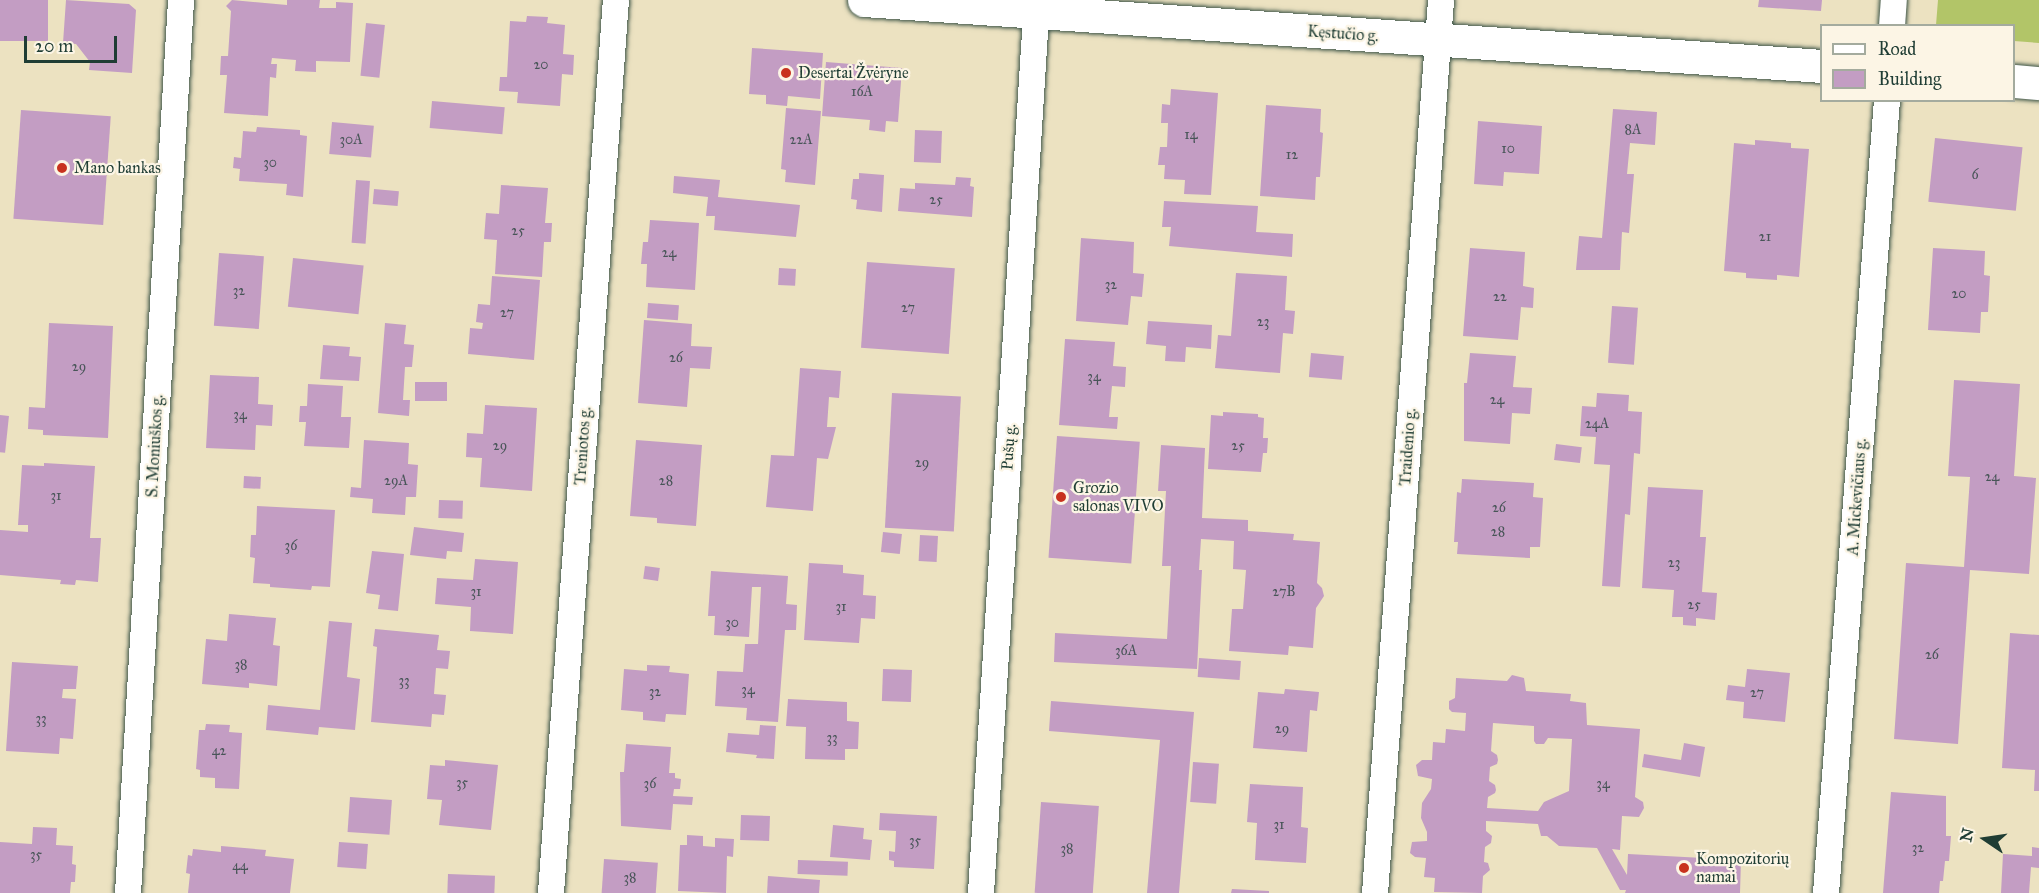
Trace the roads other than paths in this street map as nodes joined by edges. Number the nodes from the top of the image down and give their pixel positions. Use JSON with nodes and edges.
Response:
{"nodes":[{"id":1,"x":181,"y":0,"type":"edge"},
{"id":2,"x":616,"y":0,"type":"edge"},
{"id":3,"x":864,"y":0,"type":"edge"},
{"id":4,"x":1441,"y":0,"type":"edge"},
{"id":5,"x":1894,"y":0,"type":"edge"},
{"id":6,"x":1036,"y":6,"type":"edge"},
{"id":7,"x":1893,"y":24,"type":"edge"},
{"id":8,"x":1438,"y":41,"type":"junction"},
{"id":9,"x":1820,"y":66,"type":"edge"},
{"id":10,"x":2015,"y":81,"type":"edge"},
{"id":11,"x":2039,"y":83,"type":"edge"},
{"id":12,"x":1887,"y":102,"type":"edge"},
{"id":13,"x":128,"y":893,"type":"edge"},
{"id":14,"x":550,"y":893,"type":"edge"},
{"id":15,"x":981,"y":893,"type":"edge"},
{"id":16,"x":1375,"y":893,"type":"edge"},
{"id":17,"x":1826,"y":893,"type":"edge"}],
"edges":[{"from":1,"to":13,"type":"street","name":"S. Moniuškos g."},
{"from":2,"to":14,"type":"street","name":"Treniotos g."},
{"from":3,"to":6,"type":"main road","name":"Kęstučio g."},
{"from":4,"to":8,"type":"street","name":"Traidenio g."},
{"from":5,"to":7,"type":"street"},
{"from":6,"to":8,"type":"main road","name":"Kęstučio g."},
{"from":6,"to":15,"type":"street","name":"Pušų g."},
{"from":8,"to":9,"type":"main road","name":"Kęstučio g."},
{"from":8,"to":16,"type":"street","name":"Traidenio g."},
{"from":10,"to":11,"type":"main road"},
{"from":12,"to":17,"type":"street","name":"A. Mickevičiaus g."}]}
